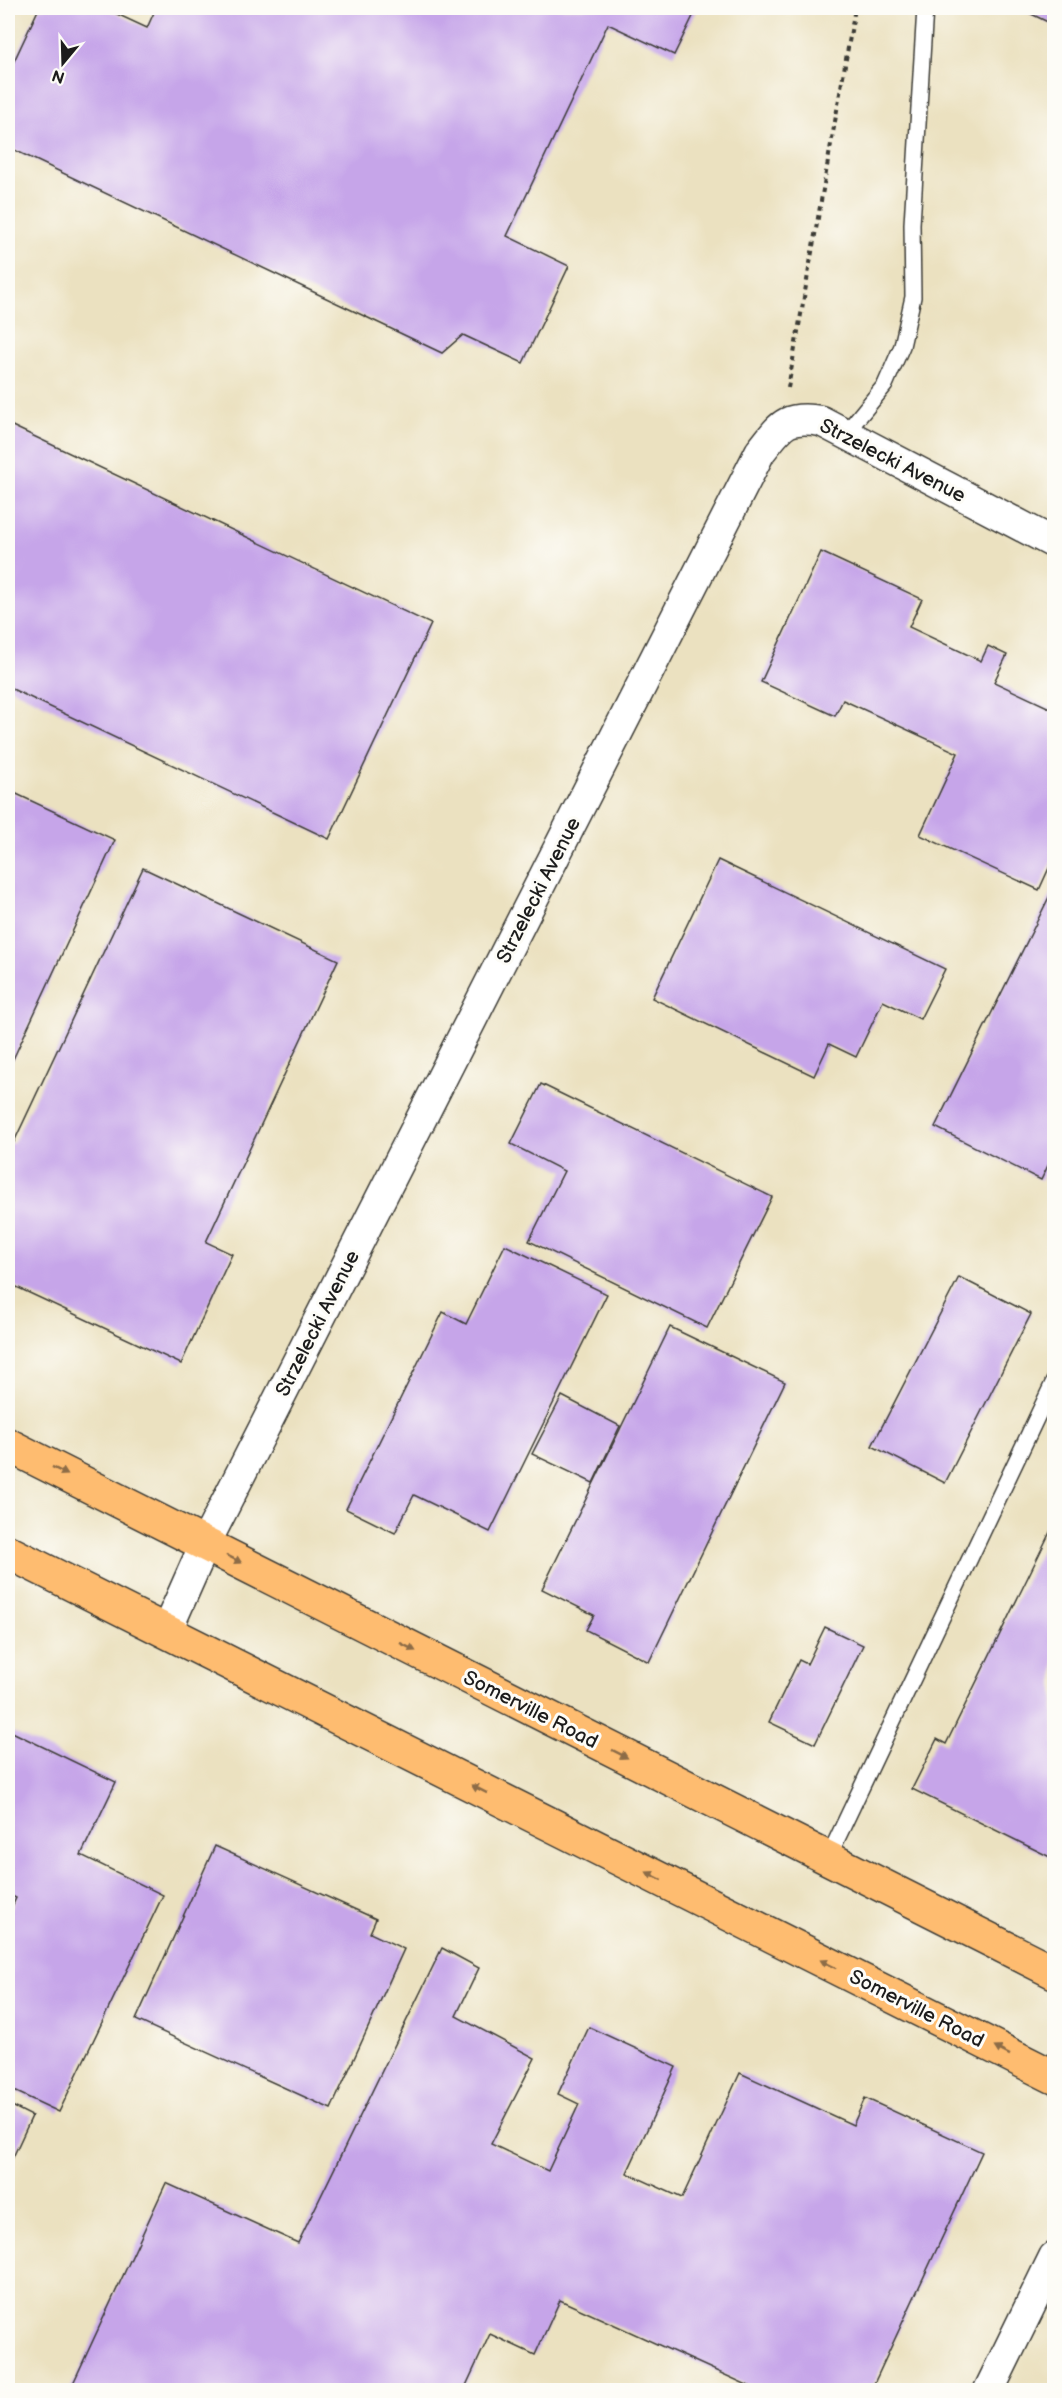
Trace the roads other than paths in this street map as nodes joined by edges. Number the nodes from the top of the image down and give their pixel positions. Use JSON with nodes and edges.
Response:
{"nodes":[{"id":1,"x":925,"y":8,"type":"edge"},
{"id":2,"x":845,"y":434,"type":"junction"},
{"id":3,"x":1054,"y":543,"type":"edge"},
{"id":4,"x":1054,"y":1381,"type":"edge"},
{"id":5,"x":8,"y":1445,"type":"edge"},
{"id":6,"x":205,"y":1544,"type":"junction"},
{"id":7,"x":8,"y":1552,"type":"edge"},
{"id":8,"x":166,"y":1632,"type":"junction"},
{"id":9,"x":828,"y":1858,"type":"junction"},
{"id":10,"x":1054,"y":1972,"type":"edge"},
{"id":11,"x":1054,"y":2077,"type":"edge"},
{"id":12,"x":1054,"y":2257,"type":"edge"},
{"id":13,"x":989,"y":2391,"type":"edge"}],
"edges":[{"from":1,"to":2,"type":"lane"},
{"from":2,"to":3,"type":"street","name":"Strzelecki Avenue"},
{"from":2,"to":6,"type":"street","name":"Strzelecki Avenue"},
{"from":4,"to":9,"type":"lane"},
{"from":5,"to":6,"type":"main road","name":"Somerville Road","one_way":true},
{"from":6,"to":8,"type":"street","name":"Strzelecki Avenue"},
{"from":6,"to":9,"type":"main road","name":"Somerville Road","one_way":true},
{"from":7,"to":8,"type":"main road","name":"Somerville Road"},
{"from":11,"to":8,"type":"main road","name":"Somerville Road","one_way":true},
{"from":9,"to":10,"type":"main road","name":"Somerville Road"},
{"from":12,"to":13,"type":"street"}]}
